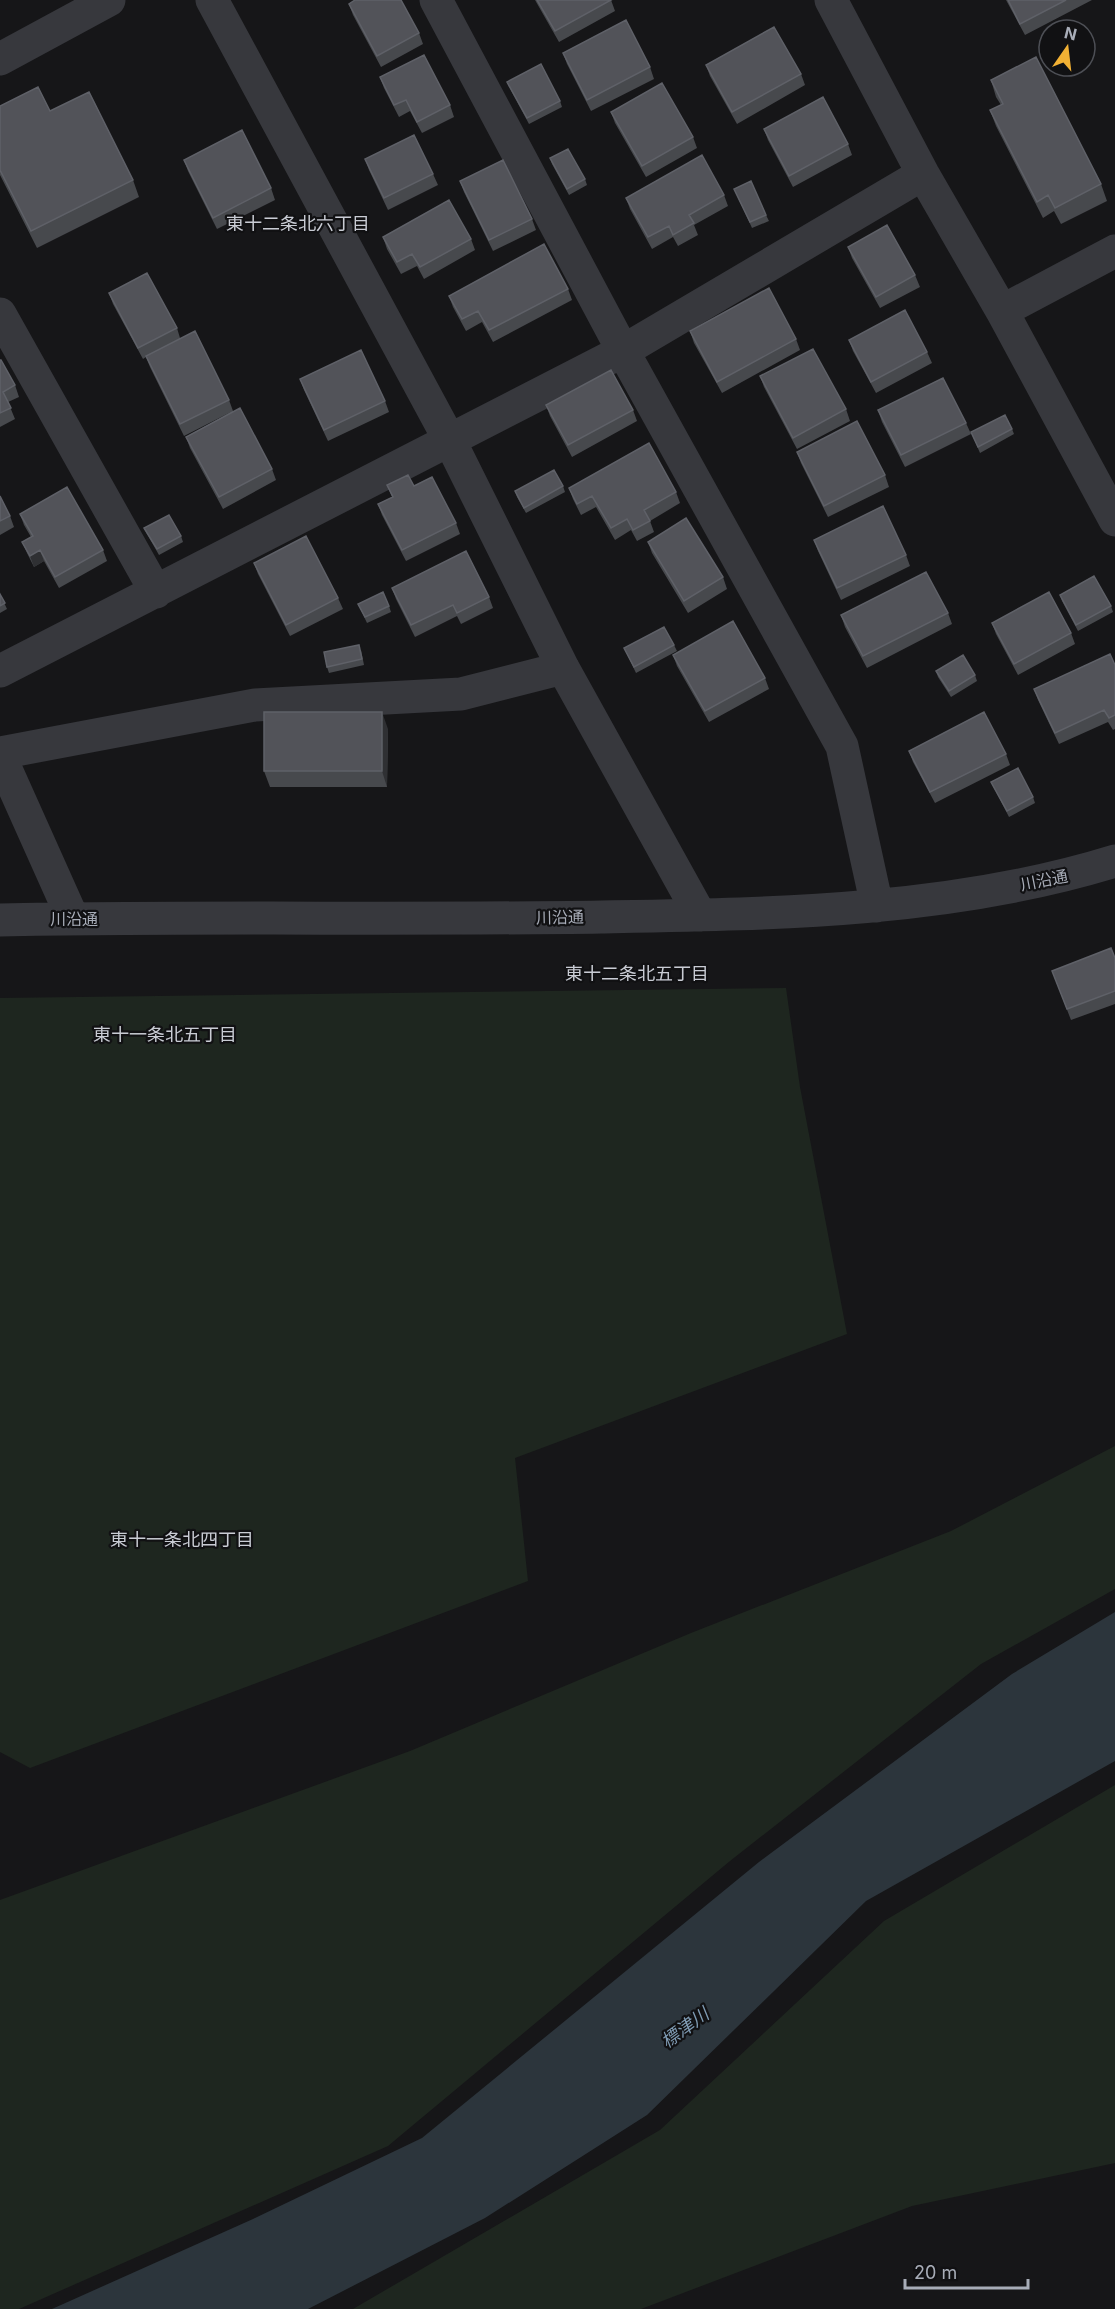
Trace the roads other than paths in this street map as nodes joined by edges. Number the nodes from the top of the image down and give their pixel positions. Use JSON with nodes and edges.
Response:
{"nodes":[{"id":1,"x":109,"y":0,"type":"edge"},
{"id":2,"x":212,"y":0,"type":"edge"},
{"id":3,"x":436,"y":0,"type":"edge"},
{"id":4,"x":831,"y":0,"type":"edge"},
{"id":5,"x":0,"y":59,"type":"edge"},
{"id":6,"x":923,"y":174,"type":"junction"},
{"id":7,"x":1115,"y":251,"type":"edge"},
{"id":8,"x":1002,"y":311,"type":"junction"},
{"id":9,"x":0,"y":314,"type":"edge"},
{"id":10,"x":623,"y":351,"type":"junction"},
{"id":11,"x":450,"y":441,"type":"junction"},
{"id":12,"x":1115,"y":520,"type":"edge"},
{"id":13,"x":156,"y":592,"type":"junction"},
{"id":14,"x":563,"y":668,"type":"junction"},
{"id":15,"x":0,"y":671,"type":"edge"},
{"id":16,"x":0,"y":754,"type":"edge"},
{"id":17,"x":1115,"y":861,"type":"edge"},
{"id":18,"x":877,"y":906,"type":"junction"},
{"id":19,"x":700,"y":915,"type":"junction"},
{"id":20,"x":73,"y":919,"type":"junction"},
{"id":21,"x":0,"y":920,"type":"edge"}],
"edges":[{"from":1,"to":5,"type":"street"},
{"from":2,"to":11,"type":"street"},
{"from":3,"to":10,"type":"street"},
{"from":4,"to":6,"type":"street"},
{"from":6,"to":8,"type":"street"},
{"from":6,"to":10,"type":"street"},
{"from":7,"to":8,"type":"street"},
{"from":8,"to":12,"type":"street"},
{"from":9,"to":13,"type":"street"},
{"from":10,"to":11,"type":"street"},
{"from":10,"to":18,"type":"street"},
{"from":11,"to":13,"type":"street"},
{"from":11,"to":14,"type":"street"},
{"from":13,"to":15,"type":"street"},
{"from":14,"to":16,"type":"street"},
{"from":14,"to":19,"type":"street"},
{"from":16,"to":20,"type":"street"},
{"from":17,"to":18,"type":"street","name":"川沿通"},
{"from":18,"to":19,"type":"street","name":"川沿通"},
{"from":19,"to":20,"type":"street","name":"川沿通"},
{"from":20,"to":21,"type":"street","name":"川沿通"}]}
